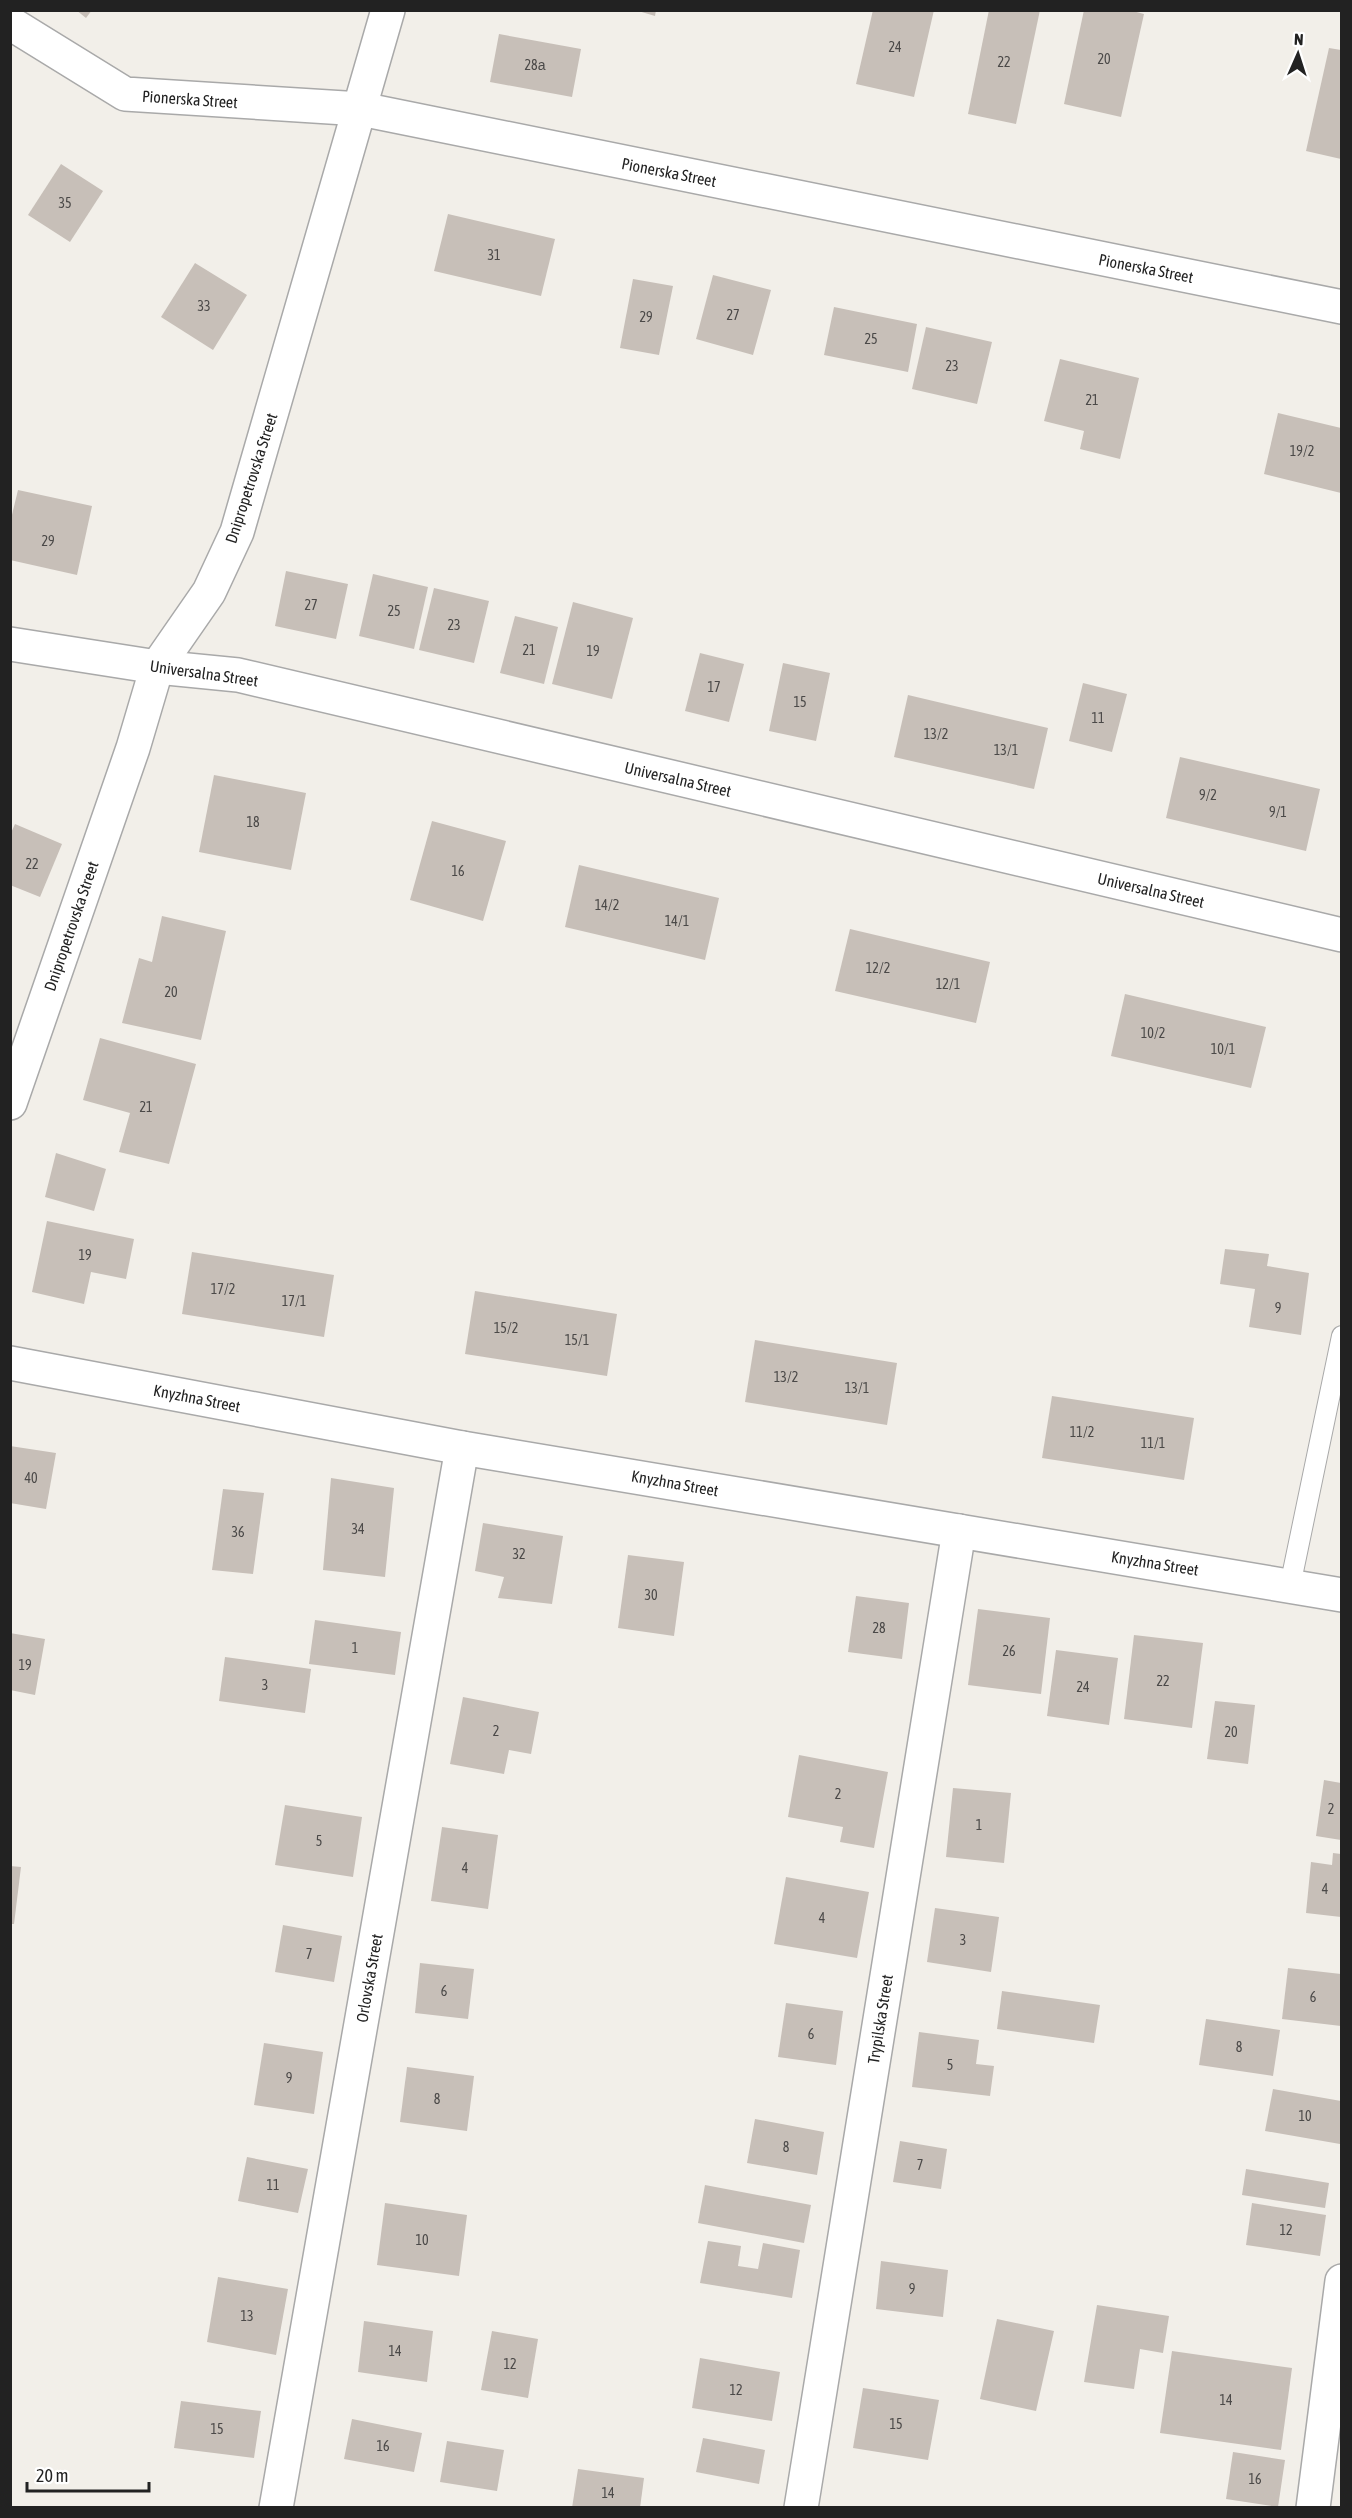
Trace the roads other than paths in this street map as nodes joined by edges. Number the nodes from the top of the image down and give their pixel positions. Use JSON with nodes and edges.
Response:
{"nodes":[{"id":1,"x":388,"y":10,"type":"edge"},
{"id":2,"x":10,"y":23,"type":"edge"},
{"id":3,"x":361,"y":109,"type":"junction"},
{"id":4,"x":1341,"y":308,"type":"edge"},
{"id":5,"x":10,"y":644,"type":"edge"},
{"id":6,"x":157,"y":667,"type":"junction"},
{"id":7,"x":1341,"y":935,"type":"edge"},
{"id":8,"x":10,"y":1103,"type":"edge"},
{"id":9,"x":1341,"y":1336,"type":"edge"},
{"id":10,"x":10,"y":1363,"type":"edge"},
{"id":11,"x":462,"y":1448,"type":"junction"},
{"id":12,"x":959,"y":1531,"type":"junction"},
{"id":13,"x":1290,"y":1586,"type":"junction"},
{"id":14,"x":1341,"y":1595,"type":"edge"},
{"id":15,"x":1341,"y":2281,"type":"edge"},
{"id":16,"x":276,"y":2508,"type":"edge"},
{"id":17,"x":801,"y":2508,"type":"edge"},
{"id":18,"x":1313,"y":2508,"type":"edge"}],
"edges":[{"from":1,"to":3,"type":"street","name":"Dnipropetrovska Street"},
{"from":2,"to":3,"type":"street","name":"Pionerska Street"},
{"from":3,"to":4,"type":"street","name":"Pionerska Street"},
{"from":3,"to":6,"type":"street","name":"Dnipropetrovska Street"},
{"from":5,"to":6,"type":"street","name":"Universalna Street"},
{"from":6,"to":7,"type":"street","name":"Universalna Street"},
{"from":6,"to":8,"type":"street","name":"Dnipropetrovska Street"},
{"from":9,"to":13,"type":"lane"},
{"from":10,"to":11,"type":"street","name":"Knyzhna Street"},
{"from":11,"to":12,"type":"street","name":"Knyzhna Street"},
{"from":11,"to":16,"type":"street","name":"Orlovska Street"},
{"from":12,"to":13,"type":"street","name":"Knyzhna Street"},
{"from":12,"to":17,"type":"street","name":"Trypilska Street"},
{"from":13,"to":14,"type":"street","name":"Knyzhna Street"},
{"from":15,"to":18,"type":"street"}]}
